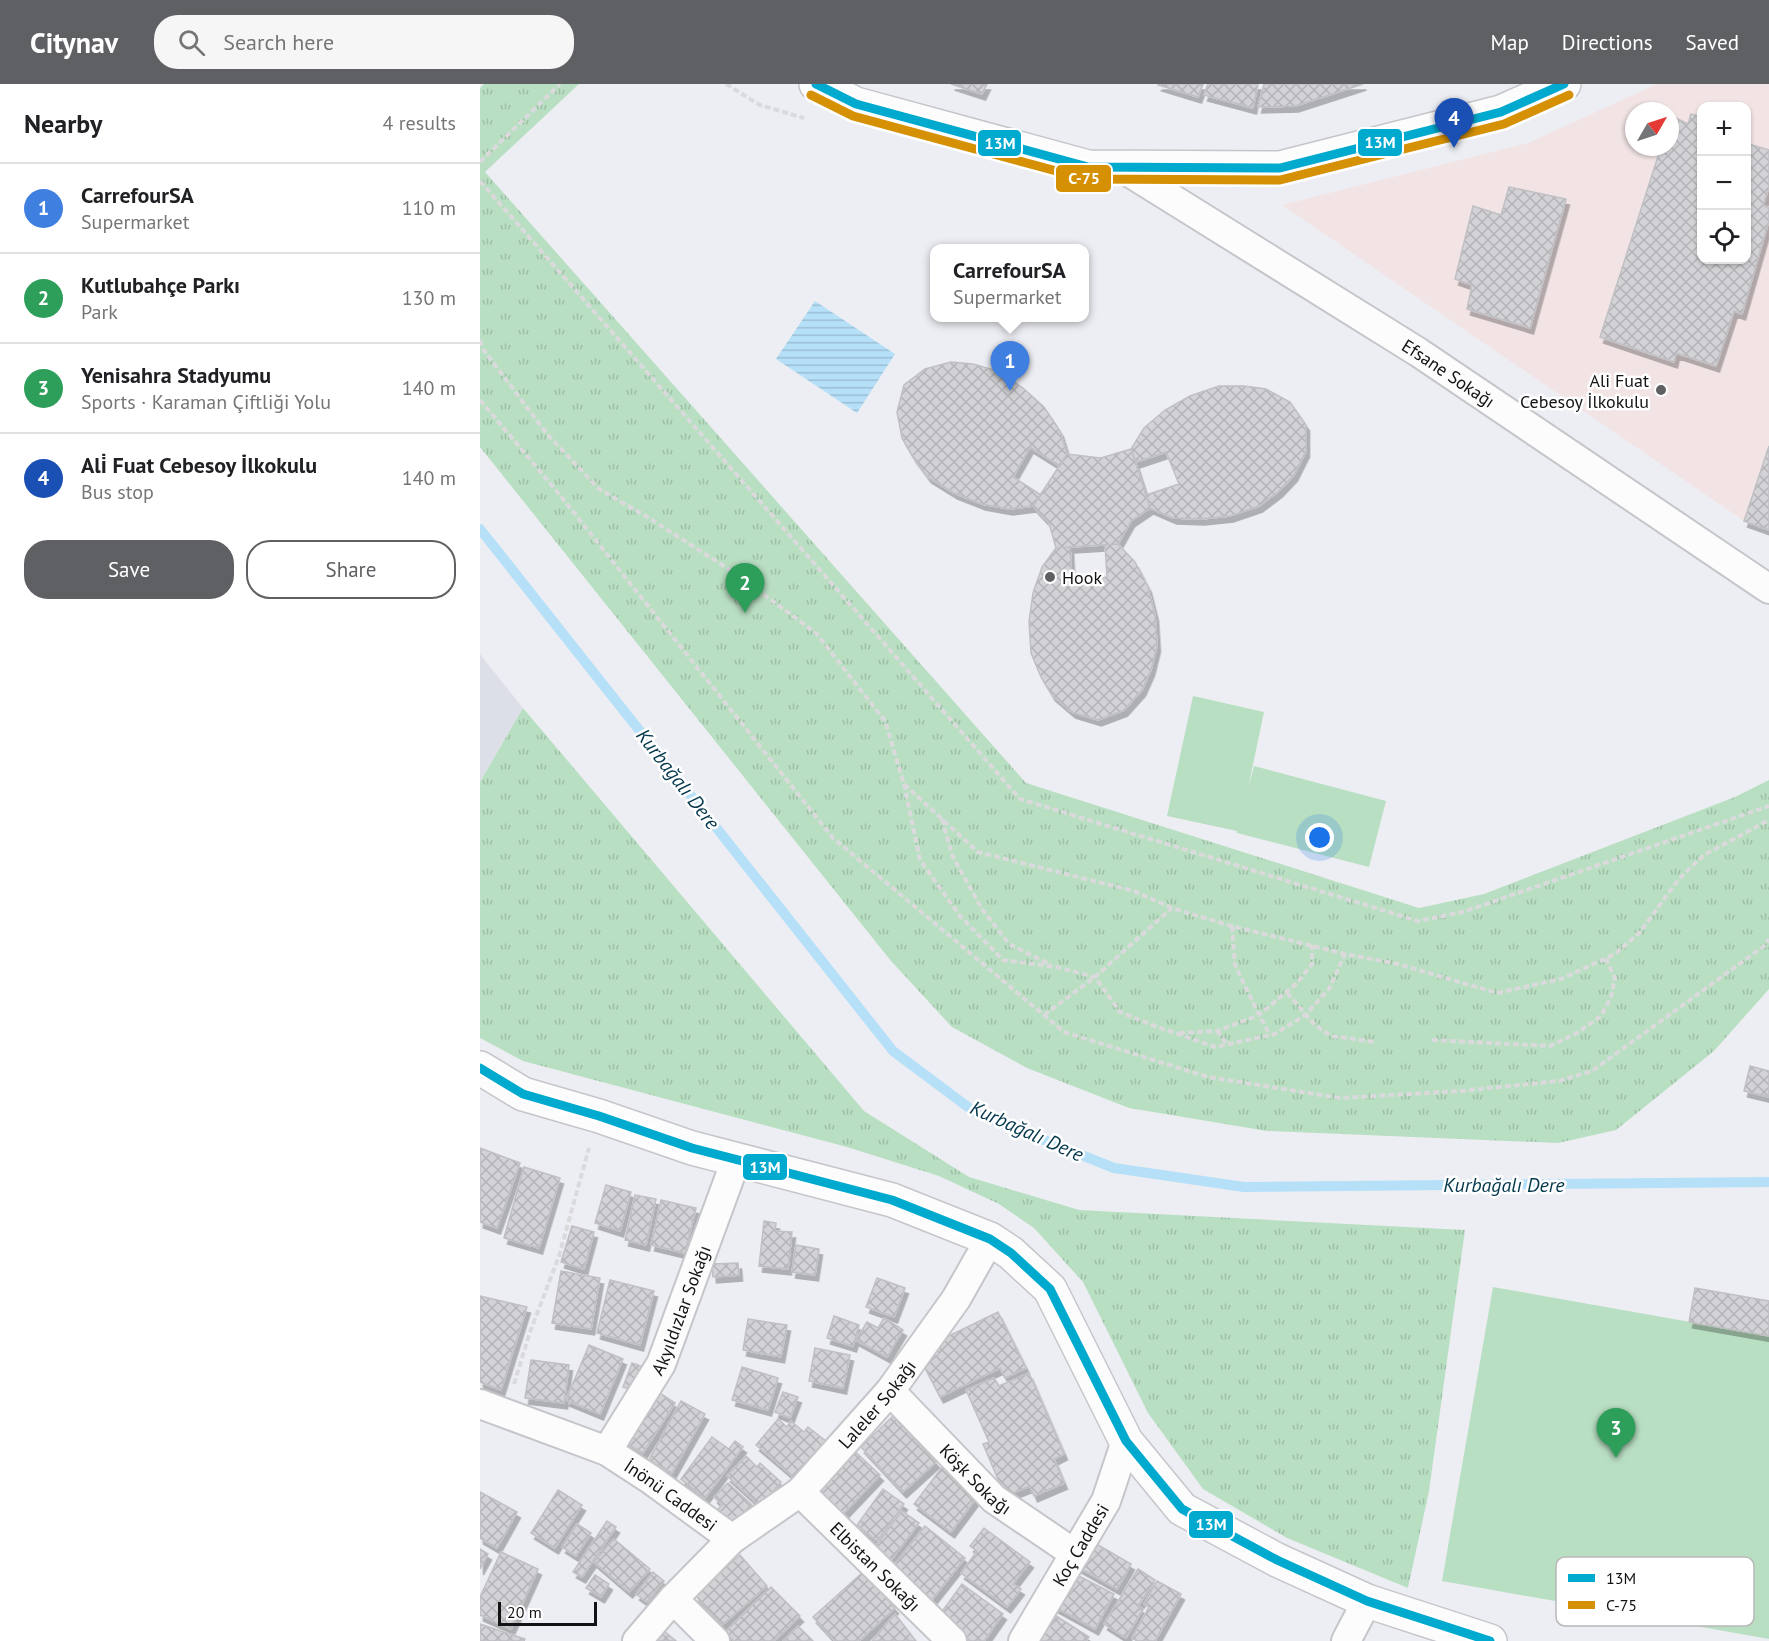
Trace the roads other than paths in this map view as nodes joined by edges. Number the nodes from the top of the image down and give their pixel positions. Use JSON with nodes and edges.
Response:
{"nodes":[{"id":1,"x":816,"y":84,"type":"edge"},
{"id":2,"x":1564,"y":84,"type":"edge"},
{"id":3,"x":1121,"y":167,"type":"junction"},
{"id":4,"x":1769,"y":589,"type":"edge"},
{"id":5,"x":480,"y":1068,"type":"edge"},
{"id":6,"x":480,"y":1082,"type":"edge"},
{"id":7,"x":523,"y":1094,"type":"junction"},
{"id":8,"x":736,"y":1160,"type":"junction"},
{"id":9,"x":990,"y":1239,"type":"junction"},
{"id":10,"x":890,"y":1391,"type":"junction"},
{"id":11,"x":492,"y":1409,"type":"edge"},
{"id":12,"x":1126,"y":1441,"type":"junction"},
{"id":13,"x":607,"y":1451,"type":"junction"},
{"id":14,"x":800,"y":1492,"type":"junction"},
{"id":15,"x":732,"y":1539,"type":"junction"},
{"id":16,"x":1075,"y":1554,"type":"junction"},
{"id":17,"x":673,"y":1599,"type":"junction"},
{"id":18,"x":1367,"y":1601,"type":"junction"},
{"id":19,"x":637,"y":1641,"type":"edge"},
{"id":20,"x":715,"y":1641,"type":"edge"},
{"id":21,"x":952,"y":1641,"type":"edge"},
{"id":22,"x":1023,"y":1641,"type":"edge"},
{"id":23,"x":1346,"y":1641,"type":"edge"},
{"id":24,"x":1490,"y":1641,"type":"edge"}],
"edges":[{"from":1,"to":3,"type":"main road"},
{"from":2,"to":3,"type":"main road"},
{"from":3,"to":4,"type":"street","name":"Efsane Sokağı"},
{"from":5,"to":7,"type":"main road"},
{"from":6,"to":7,"type":"main road"},
{"from":7,"to":8,"type":"main road"},
{"from":8,"to":9,"type":"main road"},
{"from":8,"to":13,"type":"street","name":"Akyıldızlar Sokağı"},
{"from":9,"to":10,"type":"street","name":"Laleler Sokağı"},
{"from":9,"to":12,"type":"main road"},
{"from":10,"to":14,"type":"street","name":"Laleler Sokağı"},
{"from":10,"to":16,"type":"street","name":"Köşk Sokağı"},
{"from":11,"to":13,"type":"street","name":"İnönü Caddesi"},
{"from":12,"to":16,"type":"street","name":"Koç Caddesi"},
{"from":12,"to":18,"type":"main road"},
{"from":13,"to":15,"type":"street","name":"İnönü Caddesi"},
{"from":14,"to":15,"type":"street","name":"Laleler Sokağı"},
{"from":14,"to":21,"type":"street","name":"Elbistan Sokağı"},
{"from":15,"to":17,"type":"street","name":"İnönü Caddesi"},
{"from":16,"to":22,"type":"street","name":"Koç Caddesi"},
{"from":17,"to":19,"type":"street","name":"İnönü Caddesi"},
{"from":17,"to":20,"type":"street"},
{"from":18,"to":23,"type":"street"},
{"from":18,"to":24,"type":"main road"}]}
